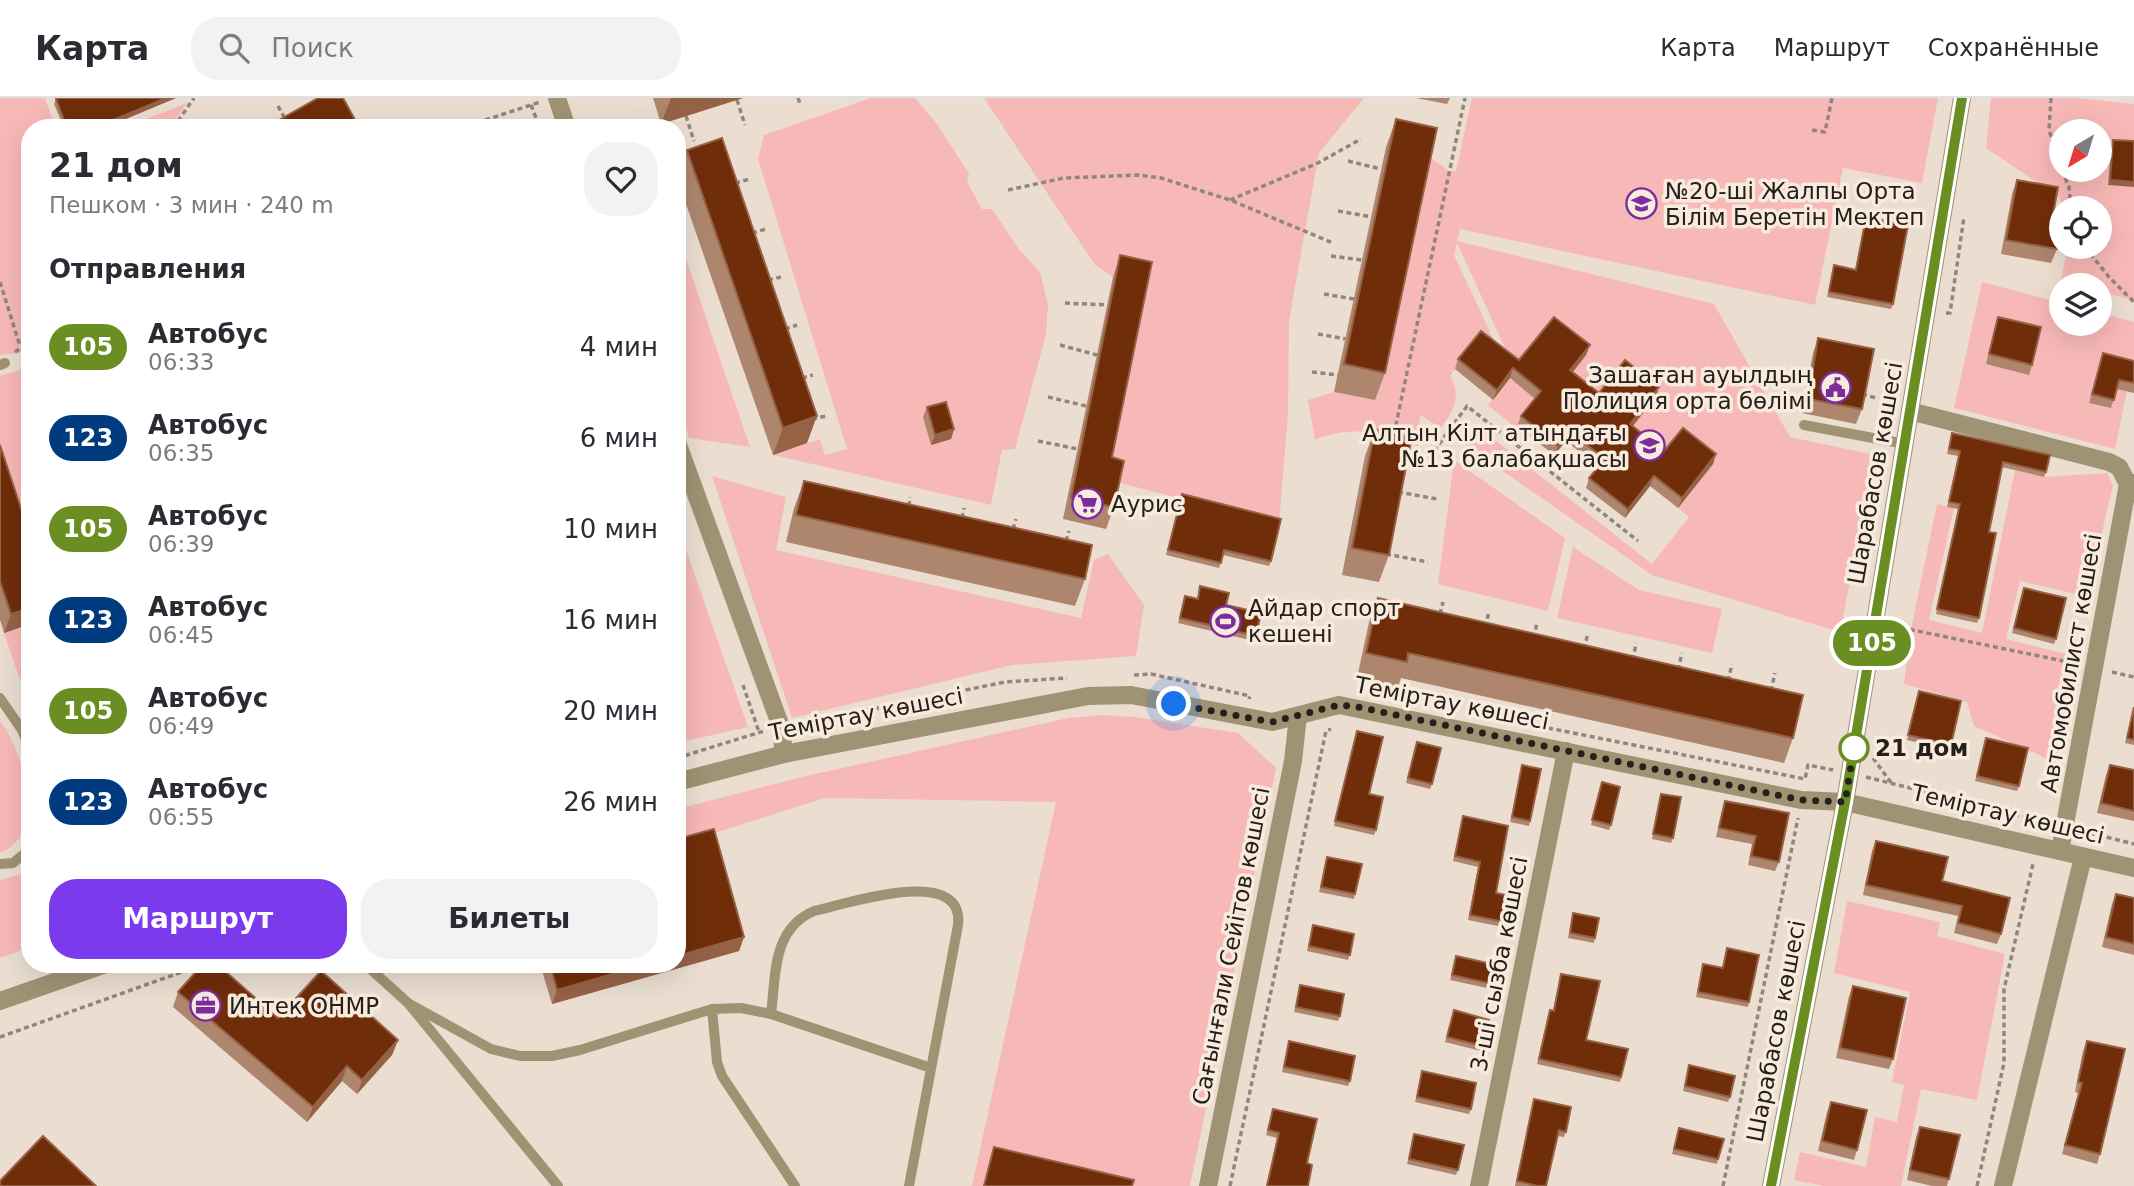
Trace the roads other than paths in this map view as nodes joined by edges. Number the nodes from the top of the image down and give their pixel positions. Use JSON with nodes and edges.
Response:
{"nodes":[{"id":1,"x":1962,"y":98,"type":"edge"},
{"id":2,"x":549,"y":100,"type":"edge"},
{"id":3,"x":561,"y":119,"type":"edge"},
{"id":4,"x":1910,"y":411,"type":"junction"},
{"id":5,"x":1804,"y":425,"type":"dead end"},
{"id":6,"x":1905,"y":444,"type":"junction"},
{"id":7,"x":686,"y":467,"type":"edge"},
{"id":8,"x":2131,"y":483,"type":"edge"},
{"id":9,"x":0,"y":698,"type":"edge"},
{"id":10,"x":1298,"y":716,"type":"junction"},
{"id":11,"x":21,"y":729,"type":"edge"},
{"id":12,"x":1566,"y":751,"type":"junction"},
{"id":13,"x":784,"y":754,"type":"junction"},
{"id":14,"x":686,"y":780,"type":"edge"},
{"id":15,"x":1845,"y":802,"type":"junction"},
{"id":16,"x":2060,"y":851,"type":"junction"},
{"id":17,"x":21,"y":856,"type":"edge"},
{"id":18,"x":2082,"y":857,"type":"junction"},
{"id":19,"x":0,"y":864,"type":"edge"},
{"id":20,"x":2134,"y":868,"type":"edge"},
{"id":21,"x":80,"y":973,"type":"edge"},
{"id":22,"x":375,"y":973,"type":"edge"},
{"id":23,"x":0,"y":1001,"type":"edge"},
{"id":24,"x":408,"y":1003,"type":"junction"},
{"id":25,"x":712,"y":1009,"type":"junction"},
{"id":26,"x":771,"y":1014,"type":"junction"},
{"id":27,"x":931,"y":1068,"type":"junction"},
{"id":28,"x":558,"y":1186,"type":"edge"},
{"id":29,"x":795,"y":1186,"type":"edge"},
{"id":30,"x":909,"y":1186,"type":"edge"},
{"id":31,"x":1209,"y":1186,"type":"edge"},
{"id":32,"x":1479,"y":1186,"type":"edge"},
{"id":33,"x":1771,"y":1186,"type":"edge"},
{"id":34,"x":2003,"y":1186,"type":"edge"}],
"edges":[{"from":1,"to":4,"type":"street","name":"Шарабасов көшесі"},
{"from":2,"to":3,"type":"street"},
{"from":4,"to":6,"type":"street","name":"Шарабасов көшесі"},
{"from":4,"to":8,"type":"street","name":"Автомобилист көшесі"},
{"from":5,"to":6,"type":"lane"},
{"from":6,"to":15,"type":"street","name":"Шарабасов көшесі"},
{"from":7,"to":13,"type":"street"},
{"from":8,"to":16,"type":"street","name":"Автомобилист көшесі"},
{"from":9,"to":11,"type":"lane"},
{"from":10,"to":12,"type":"street","name":"Теміртау көшесі"},
{"from":10,"to":13,"type":"street","name":"Теміртау көшесі"},
{"from":10,"to":31,"type":"street","name":"Сағынғали Сейітов көшесі"},
{"from":12,"to":15,"type":"street","name":"Теміртау көшесі"},
{"from":12,"to":32,"type":"street","name":"3-ші сызба көшесі"},
{"from":13,"to":14,"type":"street","name":"Теміртау көшесі"},
{"from":15,"to":16,"type":"street","name":"Теміртау көшесі"},
{"from":15,"to":33,"type":"street","name":"Шарабасов көшесі"},
{"from":16,"to":18,"type":"street","name":"Теміртау көшесі"},
{"from":17,"to":19,"type":"lane"},
{"from":18,"to":20,"type":"street","name":"Теміртау көшесі"},
{"from":18,"to":34,"type":"street"},
{"from":21,"to":23,"type":"street"},
{"from":22,"to":24,"type":"lane"},
{"from":24,"to":25,"type":"lane"},
{"from":24,"to":28,"type":"lane"},
{"from":25,"to":26,"type":"lane"},
{"from":25,"to":29,"type":"lane"},
{"from":26,"to":27,"type":"lane"},
{"from":26,"to":27,"type":"lane"},
{"from":27,"to":30,"type":"lane"}]}
